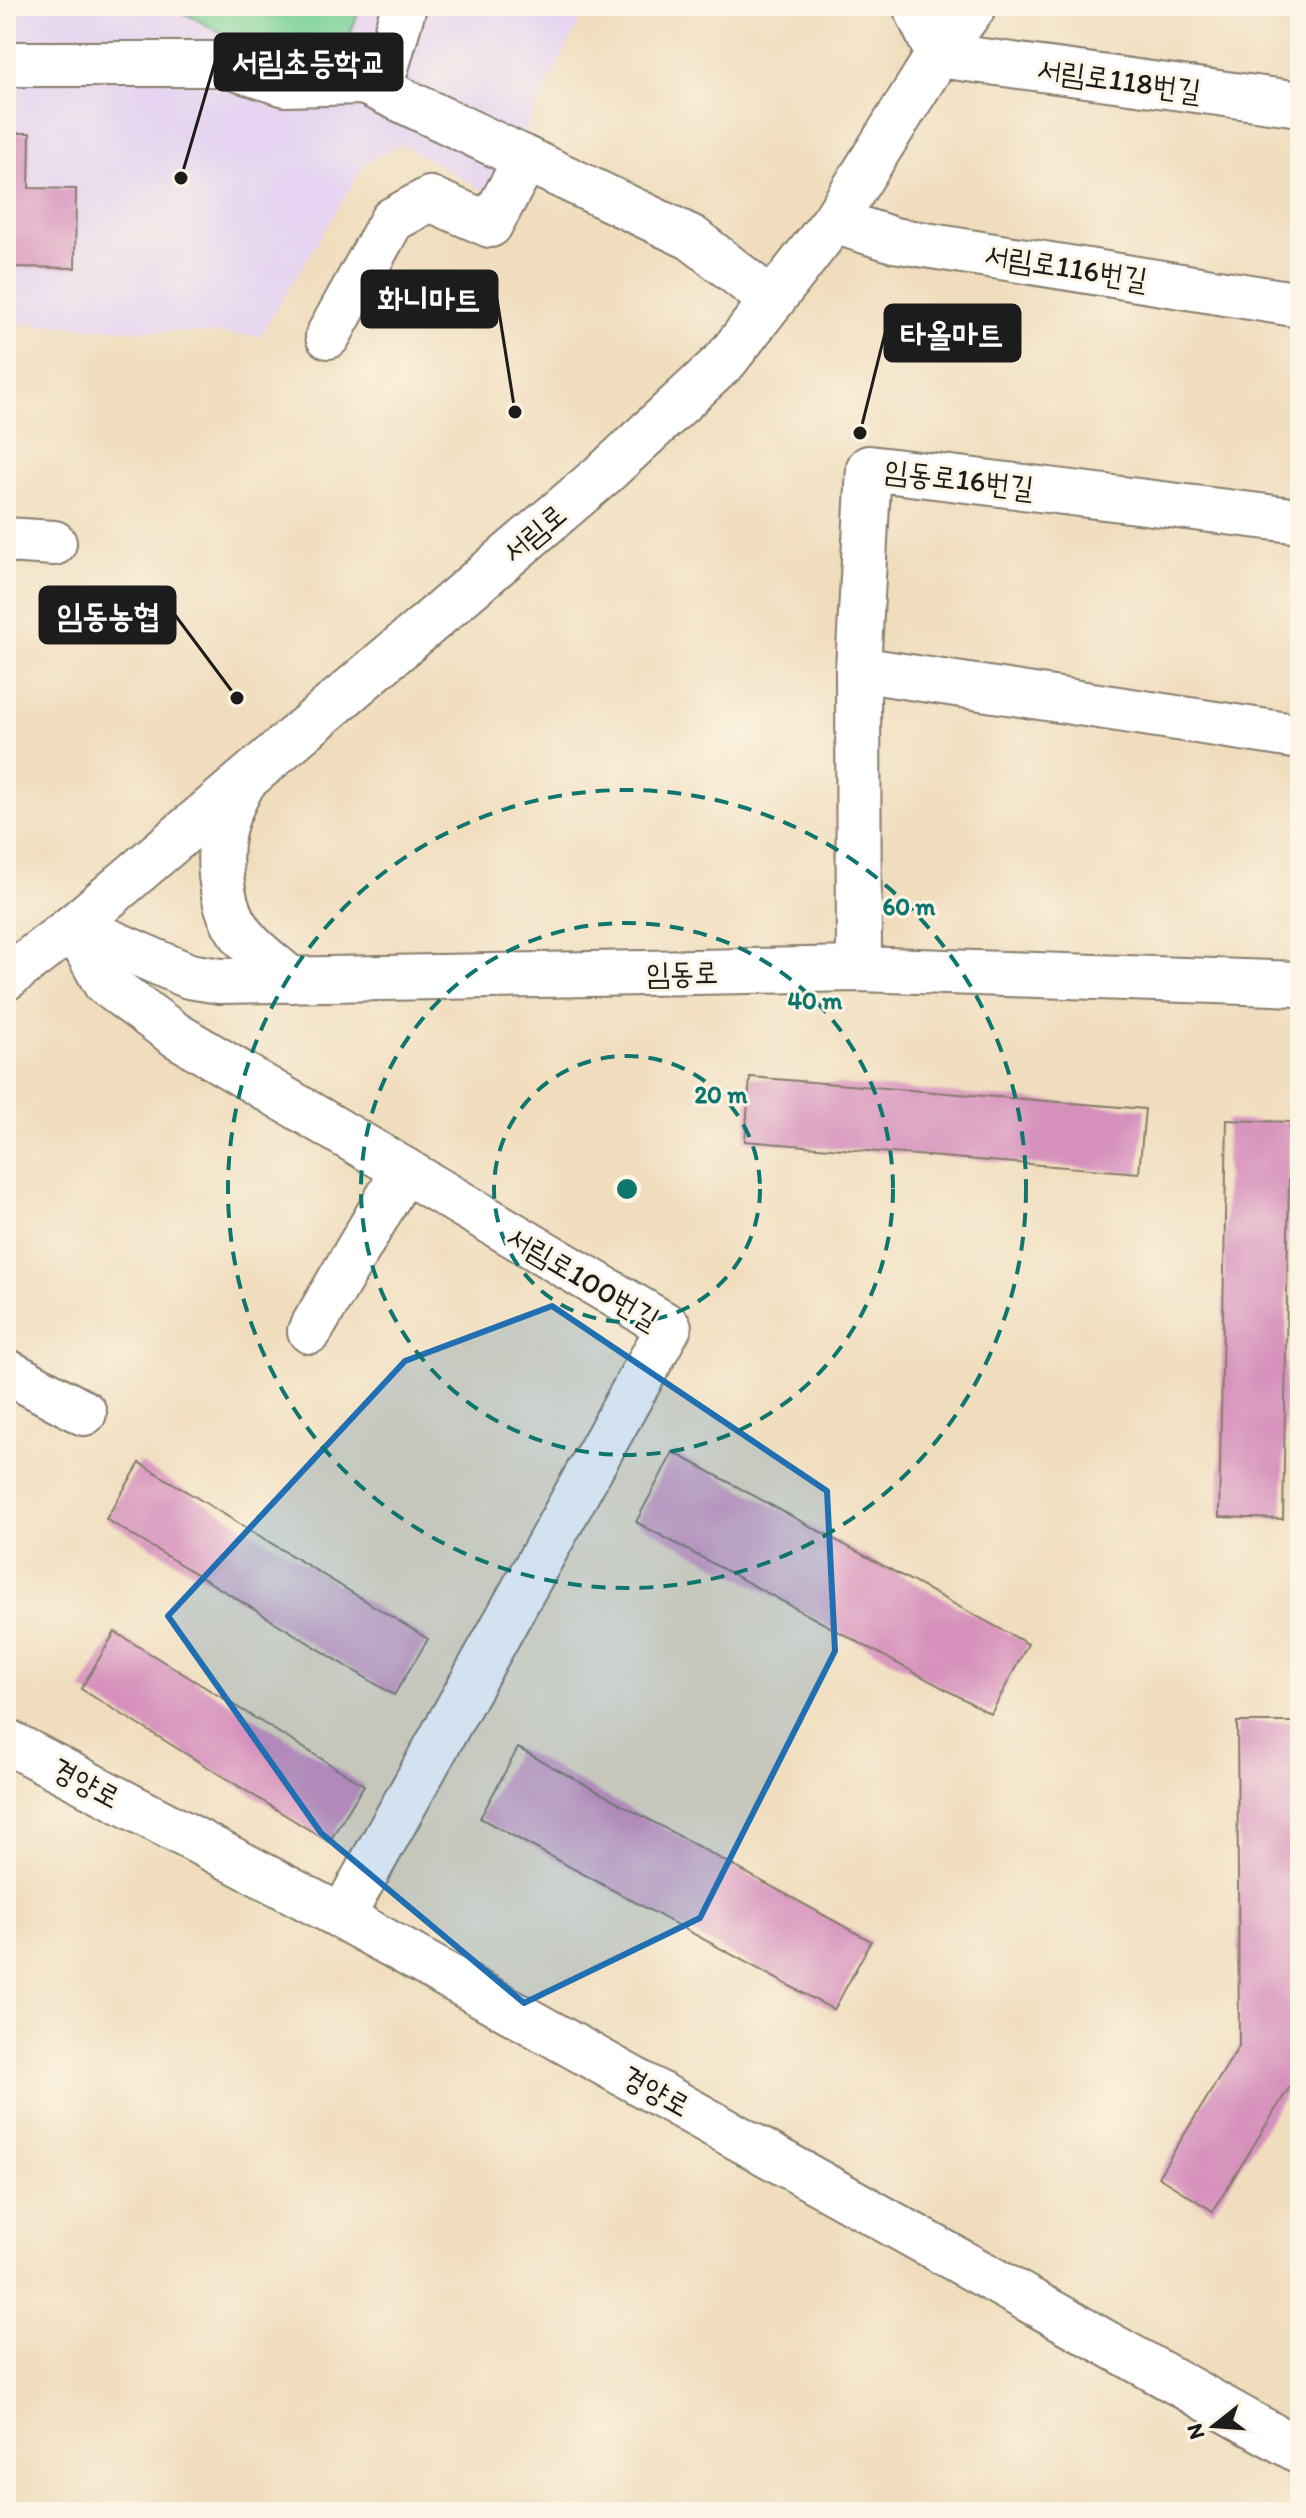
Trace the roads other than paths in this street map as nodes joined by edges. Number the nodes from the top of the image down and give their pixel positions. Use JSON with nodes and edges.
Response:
{"nodes":[{"id":1,"x":404,"y":6,"type":"edge"},
{"id":2,"x":915,"y":6,"type":"edge"},
{"id":3,"x":974,"y":6,"type":"edge"},
{"id":4,"x":938,"y":55,"type":"junction"},
{"id":5,"x":6,"y":64,"type":"edge"},
{"id":6,"x":380,"y":89,"type":"junction"},
{"id":7,"x":1300,"y":104,"type":"edge"},
{"id":8,"x":526,"y":159,"type":"junction"},
{"id":9,"x":834,"y":221,"type":"junction"},
{"id":10,"x":772,"y":301,"type":"junction"},
{"id":11,"x":1300,"y":305,"type":"edge"},
{"id":12,"x":328,"y":336,"type":"dead end"},
{"id":13,"x":1300,"y":521,"type":"edge"},
{"id":14,"x":6,"y":540,"type":"edge"},
{"id":15,"x":54,"y":543,"type":"dead end"},
{"id":16,"x":858,"y":669,"type":"junction"},
{"id":17,"x":1300,"y":737,"type":"edge"},
{"id":18,"x":246,"y":779,"type":"junction"},
{"id":19,"x":74,"y":926,"type":"junction"},
{"id":20,"x":859,"y":969,"type":"junction"},
{"id":21,"x":6,"y":978,"type":"edge"},
{"id":22,"x":291,"y":980,"type":"junction"},
{"id":23,"x":1300,"y":984,"type":"edge"},
{"id":24,"x":404,"y":1170,"type":"junction"},
{"id":25,"x":310,"y":1331,"type":"dead end"},
{"id":26,"x":6,"y":1371,"type":"edge"},
{"id":27,"x":84,"y":1413,"type":"dead end"},
{"id":28,"x":6,"y":1741,"type":"edge"},
{"id":29,"x":342,"y":1917,"type":"junction"},
{"id":30,"x":1300,"y":2451,"type":"edge"}],
"edges":[{"from":1,"to":6,"type":"street"},
{"from":2,"to":4,"type":"street"},
{"from":3,"to":4,"type":"street","name":"서림로"},
{"from":4,"to":7,"type":"street","name":"서림로118번길"},
{"from":4,"to":9,"type":"street","name":"서림로"},
{"from":5,"to":6,"type":"street"},
{"from":6,"to":8,"type":"street"},
{"from":8,"to":10,"type":"street"},
{"from":8,"to":12,"type":"street"},
{"from":9,"to":10,"type":"street","name":"서림로"},
{"from":9,"to":11,"type":"street","name":"서림로116번길"},
{"from":10,"to":18,"type":"street","name":"서림로"},
{"from":13,"to":16,"type":"street","name":"임동로16번길"},
{"from":14,"to":15,"type":"street"},
{"from":16,"to":17,"type":"street"},
{"from":16,"to":20,"type":"street","name":"임동로16번길"},
{"from":18,"to":19,"type":"street","name":"서림로"},
{"from":18,"to":22,"type":"street"},
{"from":19,"to":21,"type":"street","name":"서림로"},
{"from":19,"to":22,"type":"street","name":"임동로"},
{"from":19,"to":24,"type":"street","name":"서림로100번길"},
{"from":20,"to":22,"type":"street","name":"임동로"},
{"from":20,"to":23,"type":"street","name":"임동로"},
{"from":24,"to":25,"type":"street"},
{"from":24,"to":29,"type":"street","name":"서림로100번길"},
{"from":26,"to":27,"type":"street"},
{"from":28,"to":29,"type":"street","name":"경양로"},
{"from":29,"to":30,"type":"street","name":"경양로"}]}
